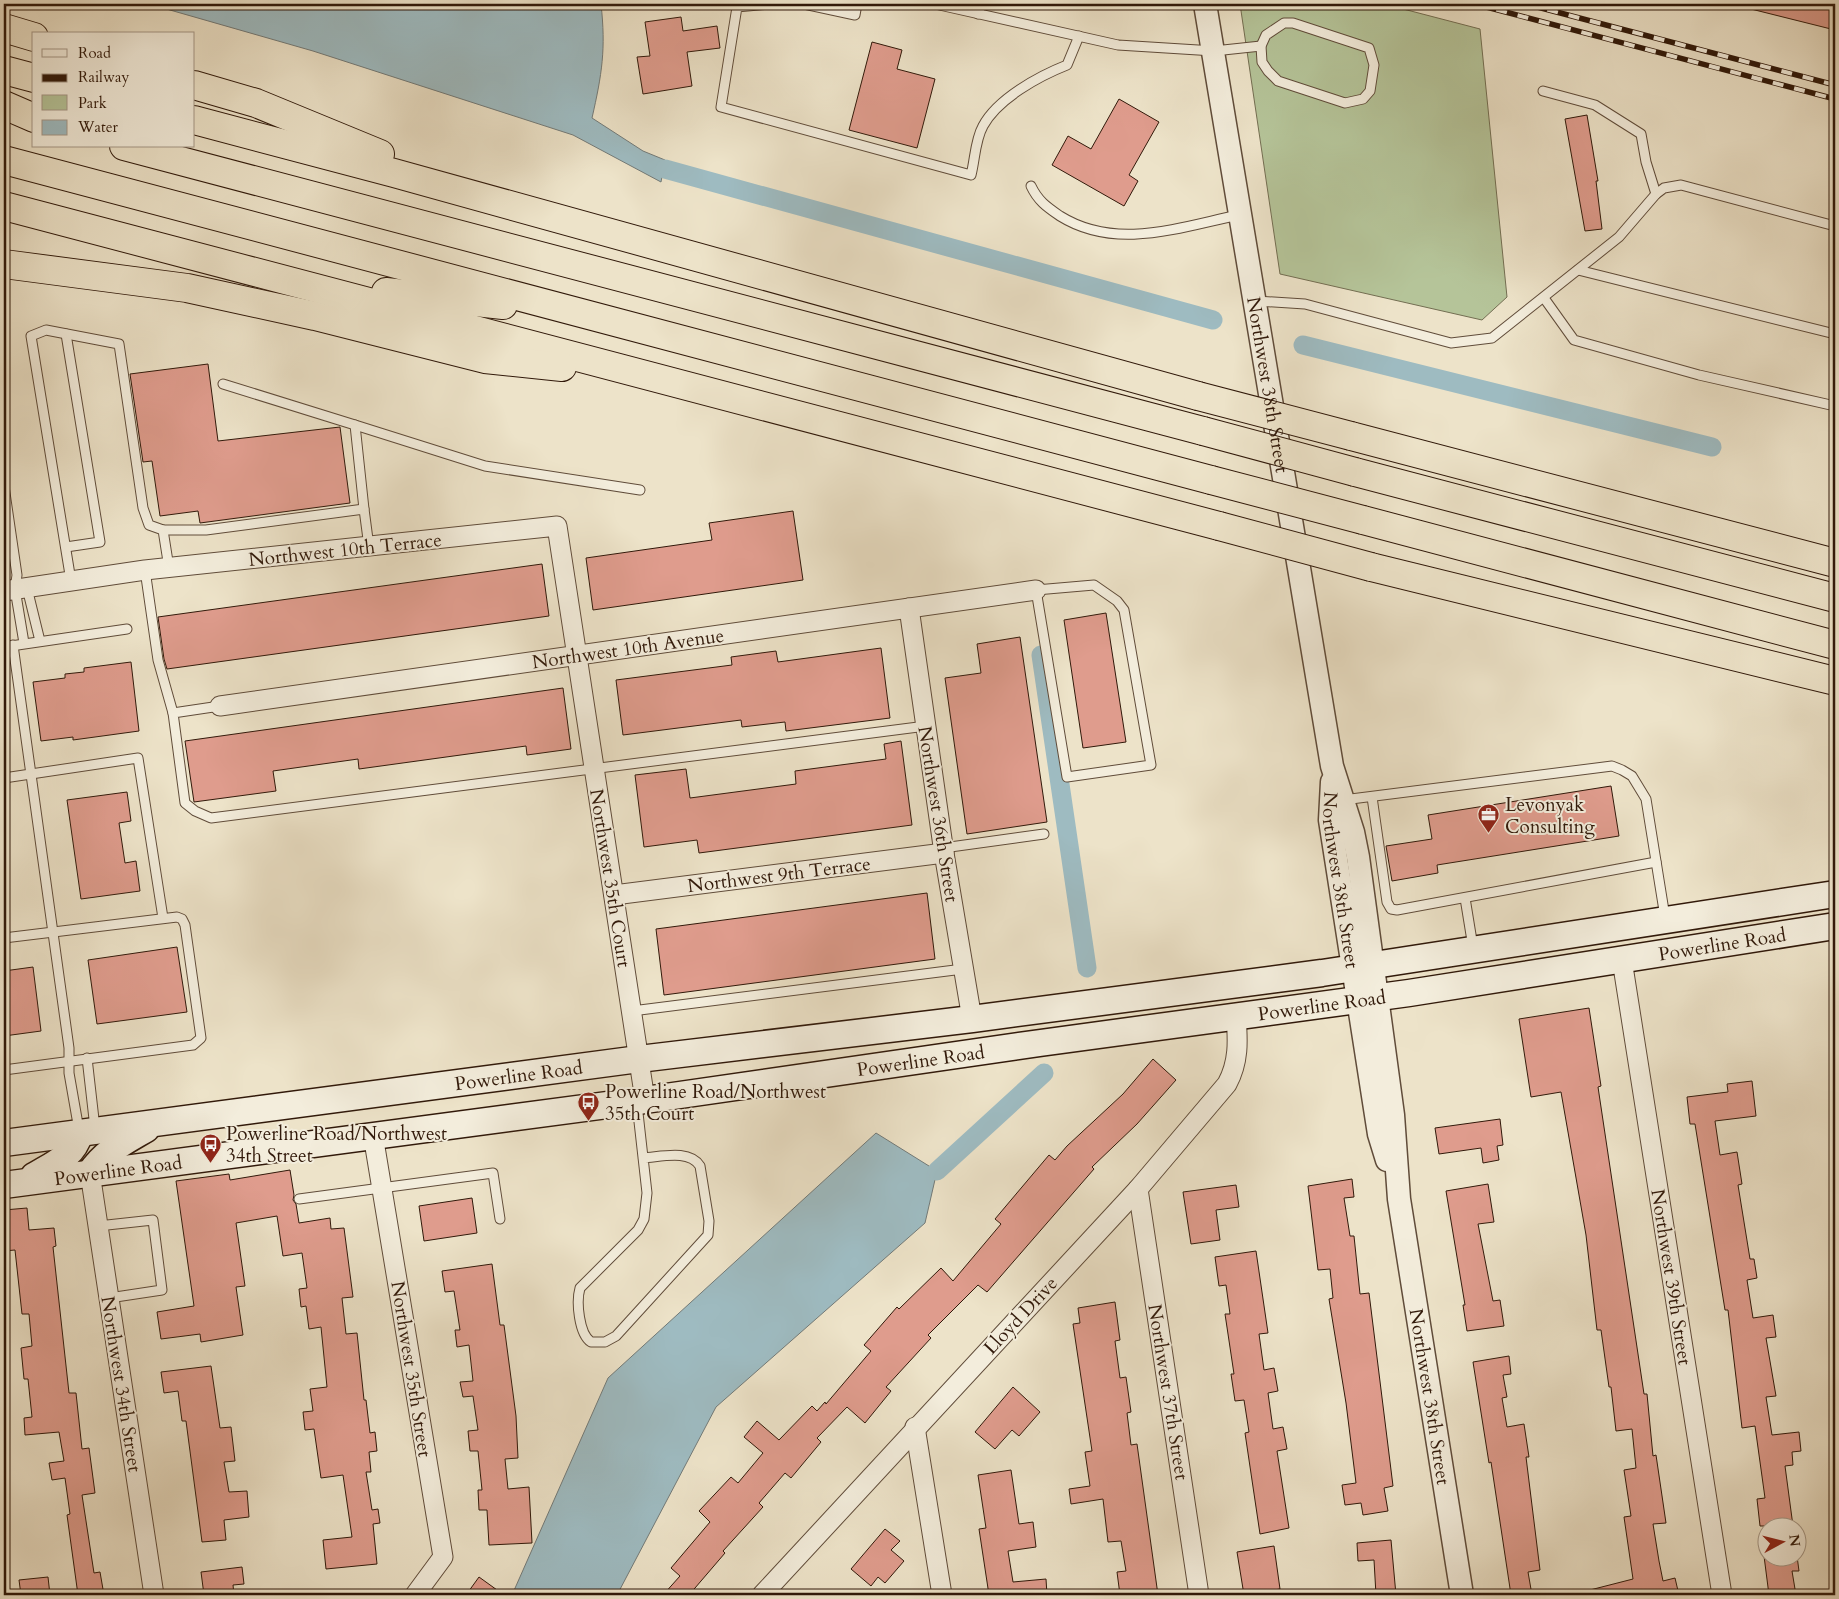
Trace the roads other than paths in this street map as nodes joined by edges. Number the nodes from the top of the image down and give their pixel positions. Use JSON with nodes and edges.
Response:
{"nodes":[{"id":1,"x":769,"y":4,"type":"edge"},
{"id":2,"x":804,"y":4,"type":"edge"},
{"id":3,"x":857,"y":4,"type":"edge"},
{"id":4,"x":935,"y":4,"type":"edge"},
{"id":5,"x":981,"y":4,"type":"edge"},
{"id":6,"x":1205,"y":4,"type":"edge"},
{"id":7,"x":978,"y":14,"type":"junction"},
{"id":8,"x":4,"y":28,"type":"edge"},
{"id":9,"x":32,"y":36,"type":"edge"},
{"id":10,"x":1079,"y":36,"type":"junction"},
{"id":11,"x":1261,"y":46,"type":"junction"},
{"id":12,"x":1214,"y":51,"type":"junction"},
{"id":13,"x":4,"y":70,"type":"edge"},
{"id":14,"x":32,"y":77,"type":"edge"},
{"id":15,"x":195,"y":85,"type":"edge"},
{"id":16,"x":1543,"y":92,"type":"dead end"},
{"id":17,"x":4,"y":105,"type":"edge"},
{"id":18,"x":4,"y":114,"type":"edge"},
{"id":19,"x":32,"y":117,"type":"edge"},
{"id":20,"x":195,"y":120,"type":"edge"},
{"id":21,"x":32,"y":121,"type":"edge"},
{"id":22,"x":132,"y":148,"type":"edge"},
{"id":23,"x":4,"y":160,"type":"edge"},
{"id":24,"x":1031,"y":186,"type":"dead end"},
{"id":25,"x":1656,"y":194,"type":"junction"},
{"id":26,"x":495,"y":201,"type":"junction"},
{"id":27,"x":4,"y":206,"type":"edge"},
{"id":28,"x":1242,"y":215,"type":"junction"},
{"id":29,"x":1835,"y":226,"type":"edge"},
{"id":30,"x":4,"y":264,"type":"edge"},
{"id":31,"x":1578,"y":270,"type":"junction"},
{"id":32,"x":293,"y":282,"type":"junction"},
{"id":33,"x":1544,"y":298,"type":"junction"},
{"id":34,"x":1256,"y":301,"type":"junction"},
{"id":35,"x":596,"y":316,"type":"junction"},
{"id":36,"x":66,"y":334,"type":"junction"},
{"id":37,"x":1835,"y":334,"type":"edge"},
{"id":38,"x":651,"y":376,"type":"junction"},
{"id":39,"x":223,"y":384,"type":"dead end"},
{"id":40,"x":1835,"y":406,"type":"edge"},
{"id":41,"x":355,"y":425,"type":"junction"},
{"id":42,"x":4,"y":486,"type":"edge"},
{"id":43,"x":640,"y":490,"type":"dead end"},
{"id":44,"x":364,"y":509,"type":"junction"},
{"id":45,"x":163,"y":530,"type":"junction"},
{"id":46,"x":8,"y":541,"type":"edge"},
{"id":47,"x":66,"y":547,"type":"junction"},
{"id":48,"x":369,"y":547,"type":"junction"},
{"id":49,"x":1835,"y":564,"type":"edge"},
{"id":50,"x":169,"y":568,"type":"junction"},
{"id":51,"x":145,"y":570,"type":"junction"},
{"id":52,"x":71,"y":581,"type":"junction"},
{"id":53,"x":15,"y":589,"type":"edge"},
{"id":54,"x":1036,"y":590,"type":"junction"},
{"id":55,"x":1835,"y":598,"type":"edge"},
{"id":56,"x":909,"y":608,"type":"junction"},
{"id":57,"x":127,"y":629,"type":"dead end"},
{"id":58,"x":40,"y":641,"type":"junction"},
{"id":59,"x":24,"y":643,"type":"junction"},
{"id":60,"x":1835,"y":645,"type":"edge"},
{"id":61,"x":8,"y":646,"type":"edge"},
{"id":62,"x":575,"y":655,"type":"junction"},
{"id":63,"x":1835,"y":681,"type":"edge"},
{"id":64,"x":220,"y":706,"type":"joint"},
{"id":65,"x":172,"y":713,"type":"junction"},
{"id":66,"x":926,"y":726,"type":"junction"},
{"id":67,"x":1332,"y":766,"type":"junction"},
{"id":68,"x":594,"y":770,"type":"junction"},
{"id":69,"x":30,"y":774,"type":"junction"},
{"id":70,"x":4,"y":778,"type":"edge"},
{"id":71,"x":1372,"y":797,"type":"junction"},
{"id":72,"x":1343,"y":800,"type":"junction"},
{"id":73,"x":1044,"y":834,"type":"dead end"},
{"id":74,"x":944,"y":850,"type":"junction"},
{"id":75,"x":1656,"y":862,"type":"junction"},
{"id":76,"x":1835,"y":894,"type":"edge"},
{"id":77,"x":614,"y":895,"type":"junction"},
{"id":78,"x":1465,"y":898,"type":"junction"},
{"id":79,"x":163,"y":918,"type":"junction"},
{"id":80,"x":1665,"y":920,"type":"junction"},
{"id":81,"x":1831,"y":926,"type":"edge"},
{"id":82,"x":52,"y":932,"type":"junction"},
{"id":83,"x":4,"y":938,"type":"edge"},
{"id":84,"x":1474,"y":950,"type":"junction"},
{"id":85,"x":1622,"y":960,"type":"junction"},
{"id":86,"x":1362,"y":967,"type":"junction"},
{"id":87,"x":964,"y":969,"type":"junction"},
{"id":88,"x":1367,"y":999,"type":"junction"},
{"id":89,"x":632,"y":1011,"type":"junction"},
{"id":90,"x":1236,"y":1016,"type":"junction"},
{"id":91,"x":972,"y":1019,"type":"junction"},
{"id":92,"x":87,"y":1058,"type":"junction"},
{"id":93,"x":639,"y":1059,"type":"junction"},
{"id":94,"x":68,"y":1061,"type":"junction"},
{"id":95,"x":4,"y":1070,"type":"edge"},
{"id":96,"x":640,"y":1100,"type":"junction"},
{"id":97,"x":158,"y":1123,"type":"junction"},
{"id":98,"x":88,"y":1132,"type":"junction"},
{"id":99,"x":374,"y":1135,"type":"junction"},
{"id":100,"x":4,"y":1143,"type":"edge"},
{"id":101,"x":643,"y":1158,"type":"junction"},
{"id":102,"x":90,"y":1173,"type":"junction"},
{"id":103,"x":12,"y":1184,"type":"edge"},
{"id":104,"x":382,"y":1188,"type":"junction"},
{"id":105,"x":1138,"y":1188,"type":"junction"},
{"id":106,"x":299,"y":1199,"type":"dead end"},
{"id":107,"x":500,"y":1219,"type":"dead end"},
{"id":108,"x":98,"y":1226,"type":"junction"},
{"id":109,"x":109,"y":1298,"type":"junction"},
{"id":110,"x":915,"y":1427,"type":"junction"},
{"id":111,"x":154,"y":1595,"type":"edge"},
{"id":112,"x":415,"y":1595,"type":"edge"},
{"id":113,"x":762,"y":1595,"type":"edge"},
{"id":114,"x":942,"y":1595,"type":"edge"},
{"id":115,"x":1199,"y":1595,"type":"edge"},
{"id":116,"x":1462,"y":1595,"type":"edge"},
{"id":117,"x":1722,"y":1595,"type":"edge"}],
"edges":[{"from":1,"to":10,"type":"lane"},
{"from":2,"to":3,"type":"lane"},
{"from":4,"to":7,"type":"lane"},
{"from":5,"to":7,"type":"lane"},
{"from":6,"to":12,"type":"street","name":"Northwest 38th Street"},
{"from":7,"to":10,"type":"lane"},
{"from":8,"to":9,"type":"highway"},
{"from":10,"to":12,"type":"lane"},
{"from":11,"to":11,"type":"lane"},
{"from":11,"to":12,"type":"lane"},
{"from":12,"to":28,"type":"street","name":"Northwest 38th Street"},
{"from":13,"to":14,"type":"highway"},
{"from":15,"to":26,"type":"highway"},
{"from":16,"to":25,"type":"lane"},
{"from":17,"to":19,"type":"highway"},
{"from":18,"to":21,"type":"highway"},
{"from":20,"to":26,"type":"highway"},
{"from":22,"to":55,"type":"highway","bridge":true},
{"from":23,"to":35,"type":"highway"},
{"from":24,"to":28,"type":"lane"},
{"from":25,"to":29,"type":"lane"},
{"from":25,"to":31,"type":"lane"},
{"from":26,"to":49,"type":"highway","bridge":true},
{"from":27,"to":32,"type":"highway"},
{"from":28,"to":34,"type":"street","name":"Northwest 38th Street"},
{"from":30,"to":38,"type":"highway"},
{"from":31,"to":33,"type":"lane"},
{"from":31,"to":37,"type":"lane"},
{"from":32,"to":35,"type":"highway"},
{"from":32,"to":38,"type":"highway"},
{"from":33,"to":34,"type":"lane"},
{"from":33,"to":40,"type":"lane"},
{"from":34,"to":67,"type":"street","name":"Northwest 38th Street"},
{"from":35,"to":60,"type":"highway","bridge":true},
{"from":36,"to":45,"type":"lane"},
{"from":36,"to":47,"type":"lane"},
{"from":36,"to":47,"type":"lane"},
{"from":38,"to":63,"type":"highway","bridge":true},
{"from":39,"to":41,"type":"lane"},
{"from":41,"to":43,"type":"lane"},
{"from":41,"to":44,"type":"lane"},
{"from":42,"to":46,"type":"lane"},
{"from":44,"to":45,"type":"lane"},
{"from":44,"to":48,"type":"lane"},
{"from":45,"to":50,"type":"lane"},
{"from":46,"to":53,"type":"lane"},
{"from":47,"to":52,"type":"lane"},
{"from":48,"to":50,"type":"street","name":"Northwest 10th Terrace"},
{"from":48,"to":62,"type":"street","name":"Northwest 10th Terrace"},
{"from":50,"to":51,"type":"street","name":"Northwest 10th Terrace"},
{"from":51,"to":52,"type":"street","name":"Northwest 10th Terrace"},
{"from":51,"to":65,"type":"lane"},
{"from":52,"to":53,"type":"street","name":"Northwest 10th Terrace"},
{"from":53,"to":58,"type":"lane"},
{"from":53,"to":59,"type":"lane"},
{"from":54,"to":54,"type":"lane"},
{"from":54,"to":56,"type":"street","name":"Northwest 10th Avenue"},
{"from":56,"to":62,"type":"street","name":"Northwest 10th Avenue"},
{"from":56,"to":66,"type":"street","name":"Northwest 36th Street"},
{"from":57,"to":58,"type":"lane"},
{"from":58,"to":59,"type":"lane"},
{"from":59,"to":61,"type":"lane"},
{"from":61,"to":69,"type":"lane"},
{"from":62,"to":64,"type":"street","name":"Northwest 10th Avenue"},
{"from":62,"to":68,"type":"street","name":"Northwest 35th Court"},
{"from":64,"to":65,"type":"lane"},
{"from":65,"to":68,"type":"lane"},
{"from":66,"to":68,"type":"lane"},
{"from":66,"to":74,"type":"street","name":"Northwest 36th Street"},
{"from":67,"to":72,"type":"street","name":"Northwest 38th Street"},
{"from":67,"to":86,"type":"street","name":"Northwest 38th Street"},
{"from":68,"to":77,"type":"street","name":"Northwest 35th Court"},
{"from":69,"to":70,"type":"lane"},
{"from":69,"to":79,"type":"lane"},
{"from":69,"to":82,"type":"lane"},
{"from":71,"to":72,"type":"lane"},
{"from":71,"to":75,"type":"lane"},
{"from":71,"to":78,"type":"lane"},
{"from":72,"to":86,"type":"street","name":"Northwest 38th Street"},
{"from":73,"to":74,"type":"lane"},
{"from":74,"to":77,"type":"street","name":"Northwest 9th Terrace"},
{"from":74,"to":87,"type":"street","name":"Northwest 36th Street"},
{"from":75,"to":78,"type":"lane"},
{"from":75,"to":80,"type":"lane"},
{"from":76,"to":80,"type":"main road","name":"Powerline Road"},
{"from":77,"to":89,"type":"street","name":"Northwest 35th Court"},
{"from":78,"to":84,"type":"lane"},
{"from":79,"to":82,"type":"lane"},
{"from":79,"to":92,"type":"lane"},
{"from":80,"to":84,"type":"main road","name":"Powerline Road"},
{"from":81,"to":85,"type":"main road","name":"Powerline Road"},
{"from":82,"to":83,"type":"lane"},
{"from":82,"to":94,"type":"lane"},
{"from":84,"to":86,"type":"main road","name":"Powerline Road"},
{"from":85,"to":88,"type":"main road","name":"Powerline Road"},
{"from":85,"to":117,"type":"street","name":"Northwest 39th Street"},
{"from":86,"to":88,"type":"street","name":"Northwest 38th Street"},
{"from":86,"to":91,"type":"main road","name":"Powerline Road"},
{"from":87,"to":89,"type":"lane"},
{"from":87,"to":91,"type":"street","name":"Northwest 36th Street"},
{"from":88,"to":90,"type":"main road","name":"Powerline Road"},
{"from":88,"to":116,"type":"street","name":"Northwest 38th Street"},
{"from":89,"to":93,"type":"street","name":"Northwest 35th Court"},
{"from":90,"to":96,"type":"main road","name":"Powerline Road"},
{"from":90,"to":105,"type":"street","name":"Lloyd Drive"},
{"from":91,"to":93,"type":"main road","name":"Powerline Road"},
{"from":92,"to":94,"type":"lane"},
{"from":92,"to":98,"type":"lane"},
{"from":93,"to":96,"type":"street","name":"Northwest 35th Court"},
{"from":93,"to":97,"type":"main road","name":"Powerline Road"},
{"from":94,"to":95,"type":"lane"},
{"from":94,"to":98,"type":"lane"},
{"from":96,"to":99,"type":"main road","name":"Powerline Road"},
{"from":96,"to":101,"type":"lane"},
{"from":97,"to":98,"type":"main road","name":"Powerline Road"},
{"from":97,"to":102,"type":"main road"},
{"from":98,"to":100,"type":"main road","name":"Powerline Road"},
{"from":98,"to":103,"type":"main road"},
{"from":99,"to":102,"type":"main road","name":"Powerline Road"},
{"from":99,"to":104,"type":"street","name":"Northwest 35th Street"},
{"from":101,"to":101,"type":"lane"},
{"from":102,"to":103,"type":"main road","name":"Powerline Road"},
{"from":102,"to":108,"type":"street","name":"Northwest 34th Street"},
{"from":104,"to":106,"type":"lane"},
{"from":104,"to":107,"type":"lane"},
{"from":104,"to":112,"type":"street","name":"Northwest 35th Street"},
{"from":105,"to":110,"type":"street","name":"Lloyd Drive"},
{"from":105,"to":115,"type":"street","name":"Northwest 37th Street"},
{"from":108,"to":109,"type":"street","name":"Northwest 34th Street"},
{"from":108,"to":109,"type":"lane"},
{"from":109,"to":111,"type":"street","name":"Northwest 34th Street"},
{"from":110,"to":113,"type":"street","name":"Lloyd Drive"},
{"from":110,"to":114,"type":"street"}]}
